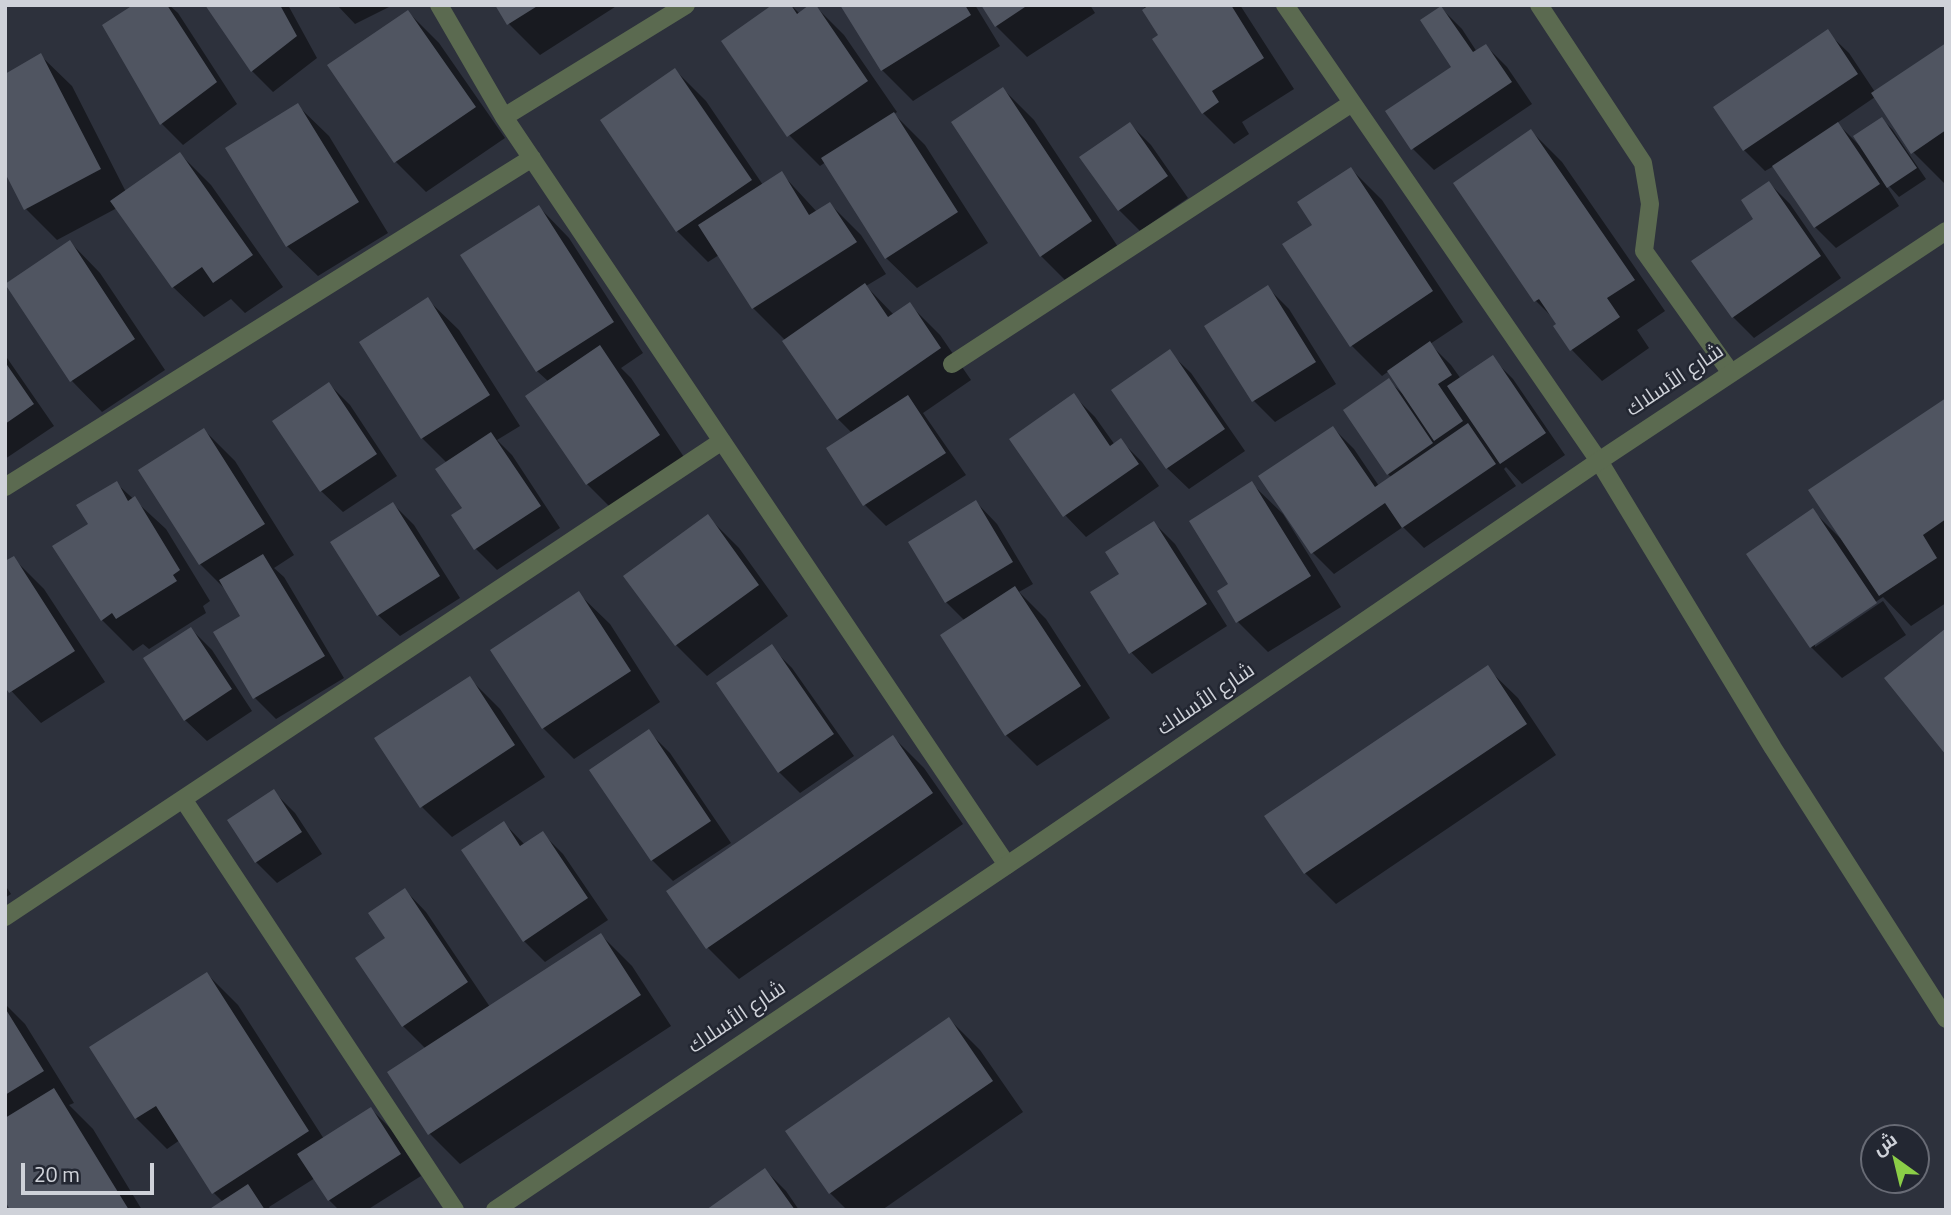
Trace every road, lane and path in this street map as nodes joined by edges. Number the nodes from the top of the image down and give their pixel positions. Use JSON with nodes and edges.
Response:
{"nodes":[{"id":1,"x":439,"y":5,"type":"edge"},
{"id":2,"x":686,"y":5,"type":"edge"},
{"id":3,"x":1285,"y":5,"type":"edge"},
{"id":4,"x":1539,"y":5,"type":"edge"},
{"id":5,"x":1352,"y":103,"type":"junction"},
{"id":6,"x":504,"y":117,"type":"junction"},
{"id":7,"x":532,"y":158,"type":"junction"},
{"id":8,"x":1946,"y":231,"type":"edge"},
{"id":9,"x":952,"y":364,"type":"dead end"},
{"id":10,"x":1731,"y":373,"type":"junction"},
{"id":11,"x":722,"y":441,"type":"junction"},
{"id":12,"x":1599,"y":461,"type":"junction"},
{"id":13,"x":5,"y":487,"type":"edge"},
{"id":14,"x":183,"y":799,"type":"junction"},
{"id":15,"x":1007,"y":865,"type":"junction"},
{"id":16,"x":5,"y":917,"type":"edge"},
{"id":17,"x":1946,"y":1019,"type":"edge"},
{"id":18,"x":455,"y":1210,"type":"edge"},
{"id":19,"x":495,"y":1210,"type":"edge"}],
"edges":[{"from":1,"to":6,"type":"street"},
{"from":2,"to":6,"type":"street"},
{"from":3,"to":5,"type":"street"},
{"from":4,"to":10,"type":"street"},
{"from":5,"to":9,"type":"street"},
{"from":5,"to":12,"type":"street"},
{"from":6,"to":7,"type":"street"},
{"from":7,"to":11,"type":"street"},
{"from":7,"to":13,"type":"street"},
{"from":8,"to":10,"type":"street","name":"شارع الأسلاك"},
{"from":10,"to":12,"type":"street","name":"شارع الأسلاك"},
{"from":11,"to":14,"type":"street"},
{"from":11,"to":15,"type":"street"},
{"from":12,"to":15,"type":"street","name":"شارع الأسلاك"},
{"from":12,"to":17,"type":"street"},
{"from":14,"to":16,"type":"street"},
{"from":14,"to":18,"type":"street"},
{"from":15,"to":19,"type":"street","name":"شارع الأسلاك"}]}
